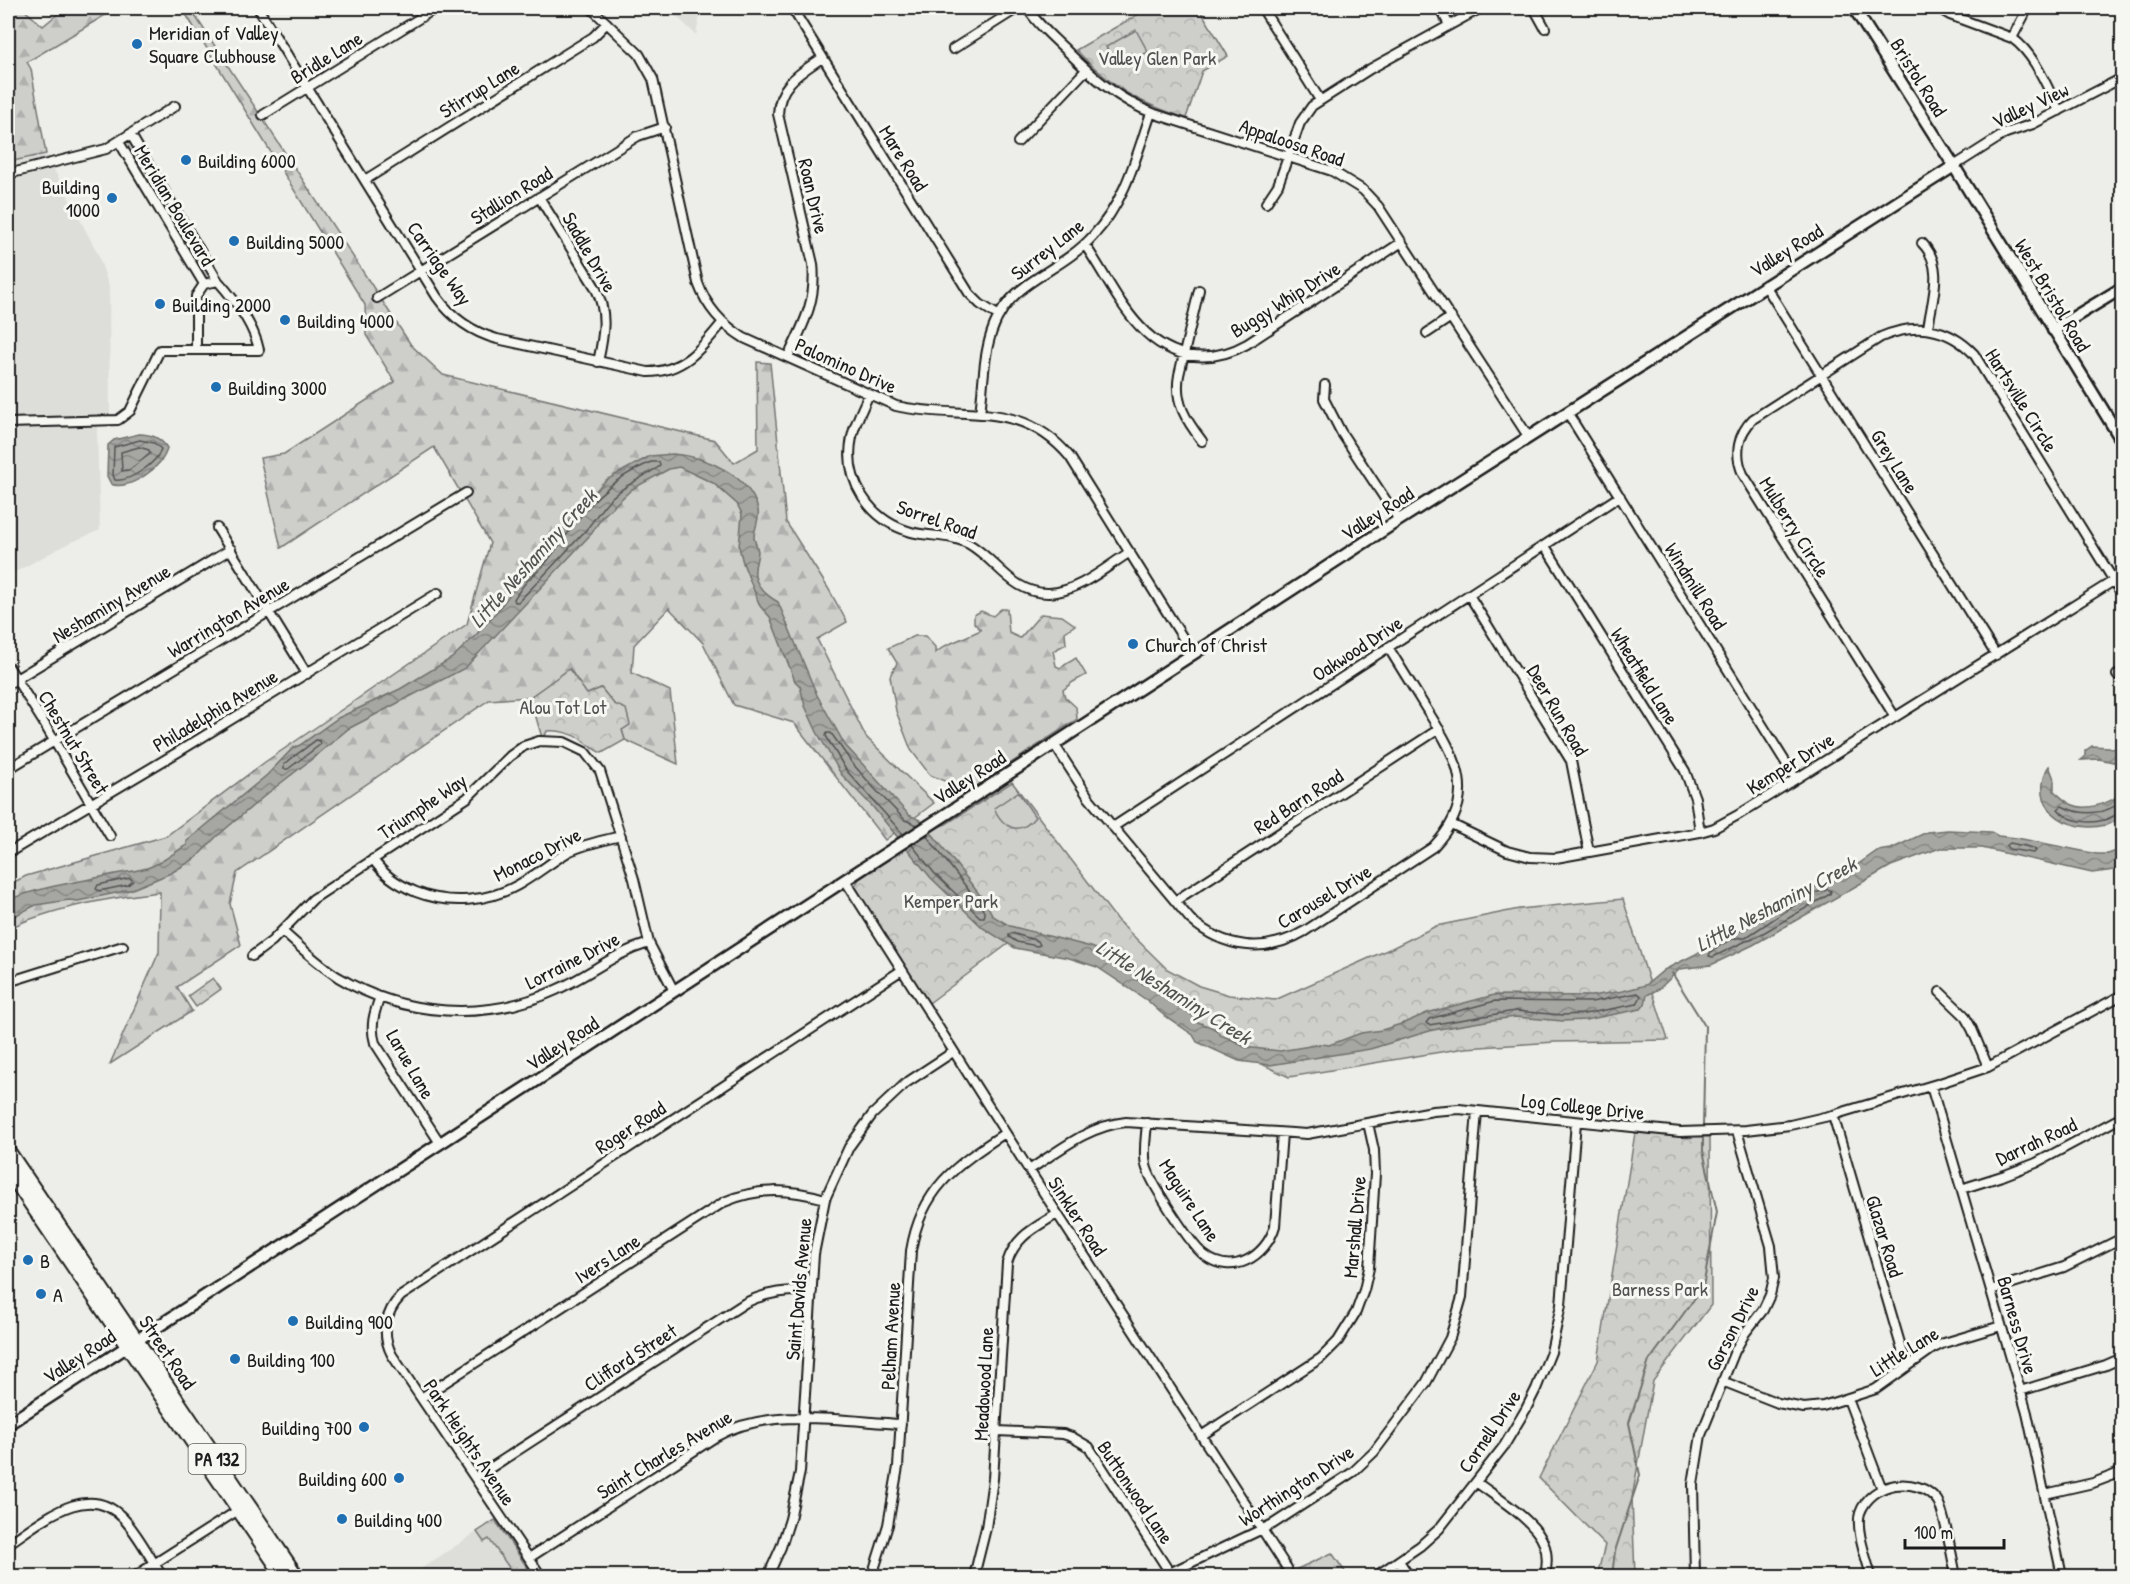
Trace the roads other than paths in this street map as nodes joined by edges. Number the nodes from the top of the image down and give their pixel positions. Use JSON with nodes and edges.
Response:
{"nodes":[{"id":1,"x":258,"y":8,"type":"edge"},
{"id":2,"x":436,"y":8,"type":"edge"},
{"id":3,"x":591,"y":8,"type":"edge"},
{"id":4,"x":792,"y":8,"type":"edge"},
{"id":5,"x":1018,"y":8,"type":"edge"},
{"id":6,"x":1028,"y":8,"type":"edge"},
{"id":7,"x":1262,"y":8,"type":"edge"},
{"id":8,"x":1440,"y":8,"type":"edge"},
{"id":9,"x":1481,"y":8,"type":"edge"},
{"id":10,"x":1534,"y":8,"type":"edge"},
{"id":11,"x":1854,"y":8,"type":"edge"},
{"id":12,"x":1938,"y":8,"type":"edge"},
{"id":13,"x":2028,"y":8,"type":"edge"},
{"id":14,"x":607,"y":23,"type":"junction"},
{"id":15,"x":1449,"y":25,"type":"junction"},
{"id":16,"x":1545,"y":28,"type":"dead end"},
{"id":17,"x":2012,"y":38,"type":"junction"},
{"id":18,"x":953,"y":50,"type":"dead end"},
{"id":19,"x":822,"y":58,"type":"junction"},
{"id":20,"x":1086,"y":70,"type":"junction"},
{"id":21,"x":2122,"y":78,"type":"edge"},
{"id":22,"x":308,"y":88,"type":"junction"},
{"id":23,"x":1320,"y":100,"type":"junction"},
{"id":24,"x":176,"y":106,"type":"dead end"},
{"id":25,"x":2059,"y":111,"type":"junction"},
{"id":26,"x":1151,"y":113,"type":"junction"},
{"id":27,"x":263,"y":115,"type":"dead end"},
{"id":28,"x":665,"y":127,"type":"junction"},
{"id":29,"x":131,"y":135,"type":"junction"},
{"id":30,"x":119,"y":142,"type":"junction"},
{"id":31,"x":1018,"y":142,"type":"dead end"},
{"id":32,"x":1289,"y":157,"type":"junction"},
{"id":33,"x":1954,"y":166,"type":"junction"},
{"id":34,"x":8,"y":174,"type":"edge"},
{"id":35,"x":365,"y":180,"type":"junction"},
{"id":36,"x":539,"y":197,"type":"junction"},
{"id":37,"x":1266,"y":203,"type":"dead end"},
{"id":38,"x":1402,"y":242,"type":"junction"},
{"id":39,"x":1922,"y":243,"type":"dead end"},
{"id":40,"x":1085,"y":245,"type":"junction"},
{"id":41,"x":421,"y":270,"type":"junction"},
{"id":42,"x":218,"y":281,"type":"junction"},
{"id":43,"x":204,"y":284,"type":"junction"},
{"id":44,"x":1765,"y":285,"type":"junction"},
{"id":45,"x":2122,"y":288,"type":"edge"},
{"id":46,"x":1199,"y":290,"type":"dead end"},
{"id":47,"x":377,"y":298,"type":"dead end"},
{"id":48,"x":999,"y":316,"type":"junction"},
{"id":49,"x":1451,"y":317,"type":"junction"},
{"id":50,"x":723,"y":322,"type":"junction"},
{"id":51,"x":1928,"y":328,"type":"junction"},
{"id":52,"x":2053,"y":330,"type":"junction"},
{"id":53,"x":1427,"y":333,"type":"dead end"},
{"id":54,"x":196,"y":350,"type":"junction"},
{"id":55,"x":1184,"y":354,"type":"junction"},
{"id":56,"x":788,"y":357,"type":"junction"},
{"id":57,"x":598,"y":362,"type":"junction"},
{"id":58,"x":1822,"y":375,"type":"junction"},
{"id":59,"x":1325,"y":385,"type":"dead end"},
{"id":60,"x":869,"y":394,"type":"junction"},
{"id":61,"x":1567,"y":411,"type":"junction"},
{"id":62,"x":980,"y":414,"type":"junction"},
{"id":63,"x":8,"y":423,"type":"edge"},
{"id":64,"x":1528,"y":436,"type":"junction"},
{"id":65,"x":1202,"y":441,"type":"dead end"},
{"id":66,"x":2122,"y":441,"type":"edge"},
{"id":67,"x":465,"y":493,"type":"dead end"},
{"id":68,"x":1620,"y":496,"type":"junction"},
{"id":69,"x":1399,"y":520,"type":"junction"},
{"id":70,"x":217,"y":528,"type":"dead end"},
{"id":71,"x":1545,"y":546,"type":"junction"},
{"id":72,"x":231,"y":549,"type":"junction"},
{"id":73,"x":1130,"y":552,"type":"junction"},
{"id":74,"x":2115,"y":580,"type":"junction"},
{"id":75,"x":438,"y":593,"type":"dead end"},
{"id":76,"x":2122,"y":594,"type":"edge"},
{"id":77,"x":1469,"y":595,"type":"junction"},
{"id":78,"x":270,"y":611,"type":"junction"},
{"id":79,"x":1388,"y":647,"type":"junction"},
{"id":80,"x":1193,"y":654,"type":"junction"},
{"id":81,"x":1996,"y":655,"type":"junction"},
{"id":82,"x":8,"y":666,"type":"edge"},
{"id":83,"x":307,"y":674,"type":"junction"},
{"id":84,"x":16,"y":679,"type":"junction"},
{"id":85,"x":8,"y":684,"type":"edge"},
{"id":86,"x":1895,"y":717,"type":"junction"},
{"id":87,"x":1439,"y":729,"type":"junction"},
{"id":88,"x":54,"y":741,"type":"junction"},
{"id":89,"x":1054,"y":744,"type":"junction"},
{"id":90,"x":8,"y":770,"type":"edge"},
{"id":91,"x":1796,"y":778,"type":"junction"},
{"id":92,"x":91,"y":804,"type":"junction"},
{"id":93,"x":1451,"y":824,"type":"junction"},
{"id":94,"x":1113,"y":827,"type":"junction"},
{"id":95,"x":1700,"y":832,"type":"junction"},
{"id":96,"x":110,"y":836,"type":"dead end"},
{"id":97,"x":621,"y":836,"type":"junction"},
{"id":98,"x":1589,"y":852,"type":"junction"},
{"id":99,"x":8,"y":854,"type":"edge"},
{"id":100,"x":373,"y":859,"type":"junction"},
{"id":101,"x":845,"y":880,"type":"junction"},
{"id":102,"x":1175,"y":901,"type":"junction"},
{"id":103,"x":282,"y":931,"type":"junction"},
{"id":104,"x":649,"y":943,"type":"junction"},
{"id":105,"x":123,"y":946,"type":"dead end"},
{"id":106,"x":252,"y":956,"type":"dead end"},
{"id":107,"x":902,"y":970,"type":"junction"},
{"id":108,"x":8,"y":982,"type":"edge"},
{"id":109,"x":674,"y":992,"type":"junction"},
{"id":110,"x":1940,"y":992,"type":"dead end"},
{"id":111,"x":2122,"y":995,"type":"edge"},
{"id":112,"x":380,"y":997,"type":"junction"},
{"id":113,"x":953,"y":1052,"type":"junction"},
{"id":114,"x":1988,"y":1067,"type":"junction"},
{"id":115,"x":1931,"y":1086,"type":"junction"},
{"id":116,"x":1477,"y":1111,"type":"junction"},
{"id":117,"x":1833,"y":1115,"type":"junction"},
{"id":118,"x":2122,"y":1117,"type":"edge"},
{"id":119,"x":1576,"y":1122,"type":"junction"},
{"id":120,"x":1148,"y":1123,"type":"junction"},
{"id":121,"x":1368,"y":1123,"type":"junction"},
{"id":122,"x":1737,"y":1131,"type":"junction"},
{"id":123,"x":1005,"y":1133,"type":"junction"},
{"id":124,"x":1282,"y":1133,"type":"junction"},
{"id":125,"x":440,"y":1143,"type":"junction"},
{"id":126,"x":8,"y":1150,"type":"edge"},
{"id":127,"x":8,"y":1170,"type":"edge"},
{"id":128,"x":1029,"y":1170,"type":"junction"},
{"id":129,"x":1961,"y":1189,"type":"junction"},
{"id":130,"x":825,"y":1199,"type":"junction"},
{"id":131,"x":1057,"y":1214,"type":"junction"},
{"id":132,"x":2122,"y":1238,"type":"edge"},
{"id":133,"x":1991,"y":1290,"type":"junction"},
{"id":134,"x":812,"y":1292,"type":"junction"},
{"id":135,"x":386,"y":1321,"type":"joint"},
{"id":136,"x":2001,"y":1326,"type":"junction"},
{"id":137,"x":132,"y":1344,"type":"junction"},
{"id":138,"x":2122,"y":1358,"type":"edge"},
{"id":139,"x":1907,"y":1367,"type":"junction"},
{"id":140,"x":1722,"y":1381,"type":"junction"},
{"id":141,"x":2020,"y":1391,"type":"junction"},
{"id":142,"x":421,"y":1398,"type":"junction"},
{"id":143,"x":1848,"y":1399,"type":"junction"},
{"id":144,"x":805,"y":1419,"type":"junction"},
{"id":145,"x":8,"y":1424,"type":"edge"},
{"id":146,"x":901,"y":1424,"type":"junction"},
{"id":147,"x":997,"y":1431,"type":"junction"},
{"id":148,"x":1201,"y":1436,"type":"junction"},
{"id":149,"x":2122,"y":1472,"type":"edge"},
{"id":150,"x":475,"y":1478,"type":"junction"},
{"id":151,"x":1476,"y":1482,"type":"junction"},
{"id":152,"x":1882,"y":1489,"type":"junction"},
{"id":153,"x":2045,"y":1494,"type":"junction"},
{"id":154,"x":243,"y":1507,"type":"junction"},
{"id":155,"x":1262,"y":1529,"type":"junction"},
{"id":156,"x":8,"y":1544,"type":"edge"},
{"id":157,"x":528,"y":1558,"type":"junction"},
{"id":158,"x":1399,"y":1561,"type":"junction"},
{"id":159,"x":154,"y":1564,"type":"junction"},
{"id":160,"x":1287,"y":1568,"type":"dead end"},
{"id":161,"x":1167,"y":1575,"type":"edge"},
{"id":162,"x":135,"y":1576,"type":"edge"},
{"id":163,"x":162,"y":1576,"type":"edge"},
{"id":164,"x":284,"y":1576,"type":"edge"},
{"id":165,"x":297,"y":1576,"type":"edge"},
{"id":166,"x":541,"y":1576,"type":"edge"},
{"id":167,"x":768,"y":1576,"type":"edge"},
{"id":168,"x":872,"y":1576,"type":"edge"},
{"id":169,"x":974,"y":1576,"type":"edge"},
{"id":170,"x":1376,"y":1576,"type":"edge"},
{"id":171,"x":1409,"y":1576,"type":"edge"},
{"id":172,"x":1545,"y":1576,"type":"edge"},
{"id":173,"x":1695,"y":1576,"type":"edge"},
{"id":174,"x":1871,"y":1576,"type":"edge"},
{"id":175,"x":1956,"y":1576,"type":"edge"},
{"id":176,"x":2062,"y":1576,"type":"edge"}],
"edges":[{"from":1,"to":22,"type":"street","name":"Carriage Way"},
{"from":2,"to":22,"type":"street","name":"Bridle Lane"},
{"from":3,"to":14,"type":"street","name":"Palomino Drive"},
{"from":4,"to":19,"type":"street","name":"Mare Road"},
{"from":5,"to":18,"type":"street"},
{"from":6,"to":20,"type":"street","name":"Appaloosa Road"},
{"from":7,"to":23,"type":"street"},
{"from":8,"to":15,"type":"street"},
{"from":9,"to":15,"type":"street"},
{"from":10,"to":16,"type":"street"},
{"from":11,"to":33,"type":"street","name":"Bristol Road"},
{"from":12,"to":17,"type":"street"},
{"from":13,"to":17,"type":"street"},
{"from":14,"to":28,"type":"street","name":"Palomino Drive"},
{"from":14,"to":35,"type":"street","name":"Stirrup Lane"},
{"from":15,"to":23,"type":"street"},
{"from":17,"to":25,"type":"street"},
{"from":19,"to":48,"type":"street","name":"Mare Road"},
{"from":19,"to":56,"type":"street","name":"Roan Drive"},
{"from":20,"to":26,"type":"street","name":"Appaloosa Road"},
{"from":20,"to":31,"type":"street"},
{"from":21,"to":25,"type":"street","name":"Valley View"},
{"from":22,"to":27,"type":"street","name":"Bridle Lane"},
{"from":22,"to":35,"type":"street","name":"Carriage Way"},
{"from":23,"to":32,"type":"street"},
{"from":24,"to":29,"type":"street"},
{"from":25,"to":33,"type":"street","name":"Valley View"},
{"from":26,"to":32,"type":"street","name":"Appaloosa Road"},
{"from":26,"to":40,"type":"street","name":"Surrey Lane"},
{"from":28,"to":36,"type":"street","name":"Stallion Road"},
{"from":28,"to":50,"type":"street","name":"Palomino Drive"},
{"from":29,"to":30,"type":"street"},
{"from":29,"to":42,"type":"street","name":"Meridian Boulevard"},
{"from":30,"to":34,"type":"street"},
{"from":30,"to":43,"type":"street","name":"Meridian Boulevard"},
{"from":32,"to":37,"type":"street"},
{"from":32,"to":38,"type":"street","name":"Appaloosa Road"},
{"from":33,"to":44,"type":"street","name":"Valley Road"},
{"from":33,"to":52,"type":"street","name":"West Bristol Road"},
{"from":35,"to":41,"type":"street","name":"Carriage Way"},
{"from":36,"to":41,"type":"street","name":"Stallion Road"},
{"from":36,"to":57,"type":"street","name":"Saddle Drive"},
{"from":38,"to":49,"type":"street","name":"Appaloosa Road"},
{"from":38,"to":55,"type":"street","name":"Buggy Whip Drive"},
{"from":39,"to":51,"type":"street"},
{"from":40,"to":48,"type":"street","name":"Surrey Lane"},
{"from":40,"to":55,"type":"street","name":"Buggy Whip Drive"},
{"from":41,"to":47,"type":"street","name":"Stallion Road"},
{"from":41,"to":57,"type":"street","name":"Carriage Way"},
{"from":42,"to":43,"type":"street","name":"Meridian Boulevard"},
{"from":42,"to":54,"type":"street","name":"Meridian Boulevard"},
{"from":43,"to":54,"type":"street","name":"Meridian Boulevard"},
{"from":44,"to":58,"type":"street","name":"Grey Lane"},
{"from":44,"to":61,"type":"street","name":"Valley Road"},
{"from":45,"to":52,"type":"street"},
{"from":46,"to":55,"type":"street"},
{"from":48,"to":62,"type":"street","name":"Surrey Lane"},
{"from":49,"to":53,"type":"street"},
{"from":49,"to":64,"type":"street","name":"Appaloosa Road"},
{"from":50,"to":56,"type":"street","name":"Palomino Drive"},
{"from":50,"to":57,"type":"street","name":"Carriage Way"},
{"from":51,"to":58,"type":"street","name":"Hartsville Circle"},
{"from":51,"to":74,"type":"street","name":"Hartsville Circle"},
{"from":52,"to":66,"type":"street","name":"West Bristol Road"},
{"from":54,"to":63,"type":"street","name":"Meridian Boulevard"},
{"from":55,"to":65,"type":"street"},
{"from":56,"to":60,"type":"street","name":"Palomino Drive"},
{"from":58,"to":81,"type":"street","name":"Grey Lane"},
{"from":58,"to":86,"type":"street","name":"Mulberry Circle"},
{"from":59,"to":69,"type":"street"},
{"from":60,"to":62,"type":"street","name":"Palomino Drive"},
{"from":60,"to":73,"type":"street","name":"Sorrel Road"},
{"from":61,"to":64,"type":"street","name":"Valley Road"},
{"from":61,"to":68,"type":"street","name":"Windmill Road"},
{"from":62,"to":73,"type":"street","name":"Palomino Drive"},
{"from":64,"to":69,"type":"street","name":"Valley Road"},
{"from":67,"to":78,"type":"street","name":"Warrington Avenue"},
{"from":68,"to":71,"type":"street","name":"Oakwood Drive"},
{"from":68,"to":91,"type":"street","name":"Windmill Road"},
{"from":69,"to":80,"type":"street","name":"Valley Road"},
{"from":70,"to":72,"type":"street"},
{"from":71,"to":77,"type":"street","name":"Oakwood Drive"},
{"from":71,"to":95,"type":"street","name":"Wheatfield Lane"},
{"from":72,"to":78,"type":"street"},
{"from":72,"to":84,"type":"street","name":"Neshaminy Avenue"},
{"from":73,"to":80,"type":"street","name":"Palomino Drive"},
{"from":74,"to":76,"type":"street","name":"Hartsville Circle"},
{"from":74,"to":81,"type":"street","name":"Kemper Drive"},
{"from":75,"to":83,"type":"street","name":"Philadelphia Avenue"},
{"from":77,"to":79,"type":"street","name":"Oakwood Drive"},
{"from":77,"to":98,"type":"street","name":"Deer Run Road"},
{"from":78,"to":83,"type":"street"},
{"from":78,"to":88,"type":"street","name":"Warrington Avenue"},
{"from":79,"to":87,"type":"street","name":"Carousel Drive"},
{"from":79,"to":94,"type":"street","name":"Oakwood Drive"},
{"from":80,"to":89,"type":"street","name":"Valley Road"},
{"from":81,"to":86,"type":"street","name":"Kemper Drive"},
{"from":82,"to":84,"type":"street","name":"Chestnut Street"},
{"from":83,"to":92,"type":"street","name":"Philadelphia Avenue"},
{"from":84,"to":85,"type":"street","name":"Neshaminy Avenue"},
{"from":84,"to":88,"type":"street","name":"Chestnut Street"},
{"from":86,"to":91,"type":"street","name":"Kemper Drive"},
{"from":87,"to":93,"type":"street","name":"Carousel Drive"},
{"from":87,"to":102,"type":"street","name":"Red Barn Road"},
{"from":88,"to":90,"type":"street","name":"Warrington Avenue"},
{"from":88,"to":92,"type":"street","name":"Chestnut Street"},
{"from":89,"to":94,"type":"street","name":"Carousel Drive"},
{"from":89,"to":101,"type":"street","name":"Valley Road"},
{"from":91,"to":95,"type":"street","name":"Kemper Drive"},
{"from":92,"to":96,"type":"street","name":"Chestnut Street"},
{"from":92,"to":99,"type":"street","name":"Philadelphia Avenue"},
{"from":93,"to":98,"type":"street","name":"Kemper Drive"},
{"from":93,"to":102,"type":"street","name":"Carousel Drive"},
{"from":94,"to":102,"type":"street","name":"Carousel Drive"},
{"from":95,"to":98,"type":"street","name":"Kemper Drive"},
{"from":97,"to":100,"type":"street","name":"Monaco Drive"},
{"from":97,"to":100,"type":"street","name":"Triumphe Way"},
{"from":97,"to":104,"type":"street","name":"Triumphe Way"},
{"from":100,"to":103,"type":"street","name":"Triumphe Way"},
{"from":101,"to":107,"type":"street","name":"Sinkler Road"},
{"from":101,"to":109,"type":"street","name":"Valley Road"},
{"from":103,"to":106,"type":"street","name":"Triumphe Way"},
{"from":103,"to":112,"type":"street","name":"Lorraine Drive"},
{"from":104,"to":109,"type":"street","name":"Triumphe Way"},
{"from":104,"to":112,"type":"street","name":"Lorraine Drive"},
{"from":105,"to":108,"type":"street"},
{"from":107,"to":113,"type":"street","name":"Sinkler Road"},
{"from":107,"to":135,"type":"street","name":"Roger Road"},
{"from":109,"to":125,"type":"street","name":"Valley Road"},
{"from":110,"to":114,"type":"street"},
{"from":111,"to":114,"type":"street","name":"Log College Drive"},
{"from":112,"to":125,"type":"street","name":"Larue Lane"},
{"from":113,"to":123,"type":"street","name":"Sinkler Road"},
{"from":113,"to":130,"type":"street","name":"Saint Davids Avenue"},
{"from":114,"to":115,"type":"street","name":"Log College Drive"},
{"from":115,"to":117,"type":"street","name":"Log College Drive"},
{"from":115,"to":129,"type":"street","name":"Barness Drive"},
{"from":116,"to":119,"type":"street","name":"Log College Drive"},
{"from":116,"to":121,"type":"street","name":"Log College Drive"},
{"from":116,"to":155,"type":"street","name":"Worthington Drive"},
{"from":117,"to":122,"type":"street","name":"Log College Drive"},
{"from":117,"to":139,"type":"street","name":"Glazar Road"},
{"from":118,"to":129,"type":"street","name":"Darrah Road"},
{"from":119,"to":122,"type":"street","name":"Log College Drive"},
{"from":119,"to":151,"type":"street","name":"Cornell Drive"},
{"from":120,"to":124,"type":"street","name":"Log College Drive"},
{"from":120,"to":124,"type":"street","name":"Maguire Lane"},
{"from":120,"to":128,"type":"street","name":"Log College Drive"},
{"from":121,"to":124,"type":"street","name":"Log College Drive"},
{"from":121,"to":148,"type":"street","name":"Marshall Drive"},
{"from":122,"to":140,"type":"street","name":"Gorson Drive"},
{"from":123,"to":128,"type":"street","name":"Sinkler Road"},
{"from":123,"to":146,"type":"street","name":"Pelham Avenue"},
{"from":125,"to":137,"type":"street","name":"Valley Road"},
{"from":126,"to":137,"type":"main road","name":"Street Road","number":"PA 132"},
{"from":127,"to":137,"type":"main road","name":"Street Road","number":"PA 132"},
{"from":128,"to":131,"type":"street","name":"Sinkler Road"},
{"from":129,"to":133,"type":"street","name":"Barness Drive"},
{"from":130,"to":134,"type":"street","name":"Saint Davids Avenue"},
{"from":130,"to":142,"type":"street","name":"Ivers Lane"},
{"from":131,"to":147,"type":"street","name":"Meadowood Lane"},
{"from":131,"to":148,"type":"street","name":"Sinkler Road"},
{"from":132,"to":133,"type":"street"},
{"from":133,"to":136,"type":"street","name":"Barness Drive"},
{"from":134,"to":144,"type":"street","name":"Saint Davids Avenue"},
{"from":134,"to":150,"type":"street","name":"Clifford Street"},
{"from":135,"to":142,"type":"street","name":"Park Heights Avenue"},
{"from":136,"to":139,"type":"street","name":"Little Lane"},
{"from":136,"to":141,"type":"street","name":"Barness Drive"},
{"from":137,"to":145,"type":"street","name":"Valley Road"},
{"from":137,"to":154,"type":"main road","name":"Street Road","number":"PA 132"},
{"from":138,"to":141,"type":"street"},
{"from":139,"to":143,"type":"street","name":"Little Lane"},
{"from":140,"to":143,"type":"street","name":"Little Lane"},
{"from":140,"to":173,"type":"street","name":"Gorson Drive"},
{"from":141,"to":153,"type":"street","name":"Barness Drive"},
{"from":142,"to":150,"type":"street","name":"Park Heights Avenue"},
{"from":143,"to":152,"type":"street"},
{"from":144,"to":146,"type":"street","name":"Saint Charles Avenue"},
{"from":144,"to":157,"type":"street","name":"Saint Charles Avenue"},
{"from":144,"to":167,"type":"street","name":"Saint Davids Avenue"},
{"from":146,"to":168,"type":"street","name":"Pelham Avenue"},
{"from":147,"to":161,"type":"street","name":"Buttonwood Lane"},
{"from":147,"to":169,"type":"street","name":"Meadowood Lane"},
{"from":148,"to":155,"type":"street","name":"Sinkler Road"},
{"from":149,"to":153,"type":"street"},
{"from":150,"to":157,"type":"street","name":"Park Heights Avenue"},
{"from":151,"to":158,"type":"street","name":"Cornell Drive"},
{"from":151,"to":172,"type":"street"},
{"from":152,"to":174,"type":"street"},
{"from":152,"to":175,"type":"street"},
{"from":153,"to":176,"type":"street","name":"Barness Drive"},
{"from":154,"to":159,"type":"street"},
{"from":154,"to":164,"type":"main road","name":"Street Road","number":"PA 132"},
{"from":154,"to":165,"type":"main road","name":"Street Road","number":"PA 132"},
{"from":155,"to":160,"type":"street","name":"Sinkler Road"},
{"from":155,"to":161,"type":"street","name":"Worthington Drive"},
{"from":156,"to":159,"type":"street"},
{"from":157,"to":166,"type":"street","name":"Park Heights Avenue"},
{"from":158,"to":170,"type":"street","name":"Cornell Drive"},
{"from":158,"to":171,"type":"street"},
{"from":159,"to":162,"type":"street"},
{"from":159,"to":163,"type":"street"}]}
